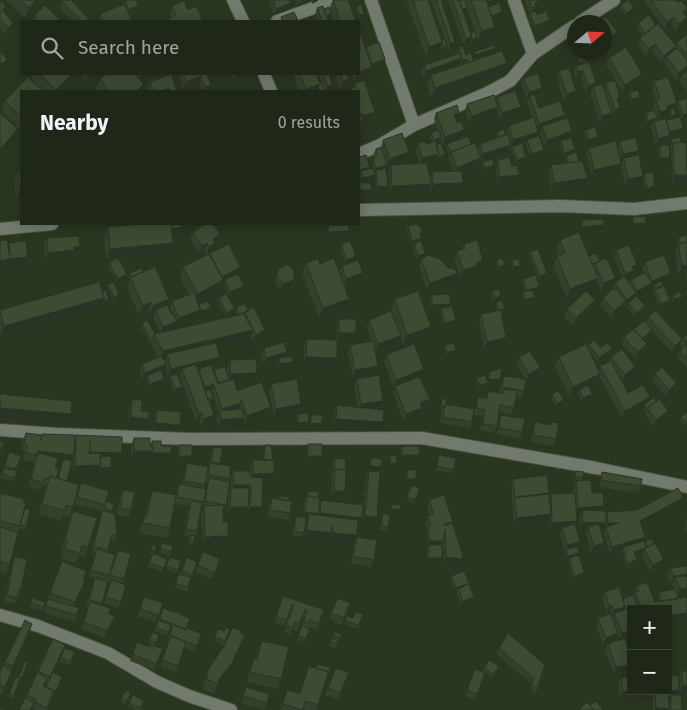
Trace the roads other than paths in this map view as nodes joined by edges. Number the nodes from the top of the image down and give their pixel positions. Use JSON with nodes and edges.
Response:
{"nodes":[{"id":1,"x":233,"y":0,"type":"edge"},
{"id":2,"x":336,"y":0,"type":"edge"},
{"id":3,"x":371,"y":0,"type":"edge"},
{"id":4,"x":514,"y":0,"type":"edge"},
{"id":5,"x":614,"y":0,"type":"edge"},
{"id":6,"x":591,"y":15,"type":"edge"},
{"id":7,"x":243,"y":20,"type":"edge"},
{"id":8,"x":280,"y":20,"type":"edge"},
{"id":9,"x":567,"y":31,"type":"edge"},
{"id":10,"x":534,"y":54,"type":"junction"},
{"id":11,"x":264,"y":75,"type":"edge"},
{"id":12,"x":271,"y":90,"type":"edge"},
{"id":13,"x":414,"y":125,"type":"junction"},
{"id":14,"x":360,"y":154,"type":"edge"},
{"id":15,"x":687,"y":203,"type":"edge"},
{"id":16,"x":360,"y":210,"type":"edge"},
{"id":17,"x":42,"y":225,"type":"edge"},
{"id":18,"x":0,"y":229,"type":"edge"},
{"id":19,"x":0,"y":430,"type":"edge"},
{"id":20,"x":687,"y":487,"type":"edge"},
{"id":21,"x":0,"y":615,"type":"edge"},
{"id":22,"x":231,"y":710,"type":"edge"}],
"edges":[{"from":1,"to":7,"type":"street"},
{"from":2,"to":8,"type":"street"},
{"from":3,"to":13,"type":"street"},
{"from":4,"to":10,"type":"street"},
{"from":5,"to":6,"type":"street"},
{"from":9,"to":10,"type":"street"},
{"from":10,"to":13,"type":"street"},
{"from":11,"to":12,"type":"street"},
{"from":13,"to":14,"type":"street"},
{"from":15,"to":16,"type":"street"},
{"from":17,"to":18,"type":"street"},
{"from":19,"to":20,"type":"street"},
{"from":21,"to":22,"type":"street"}]}
